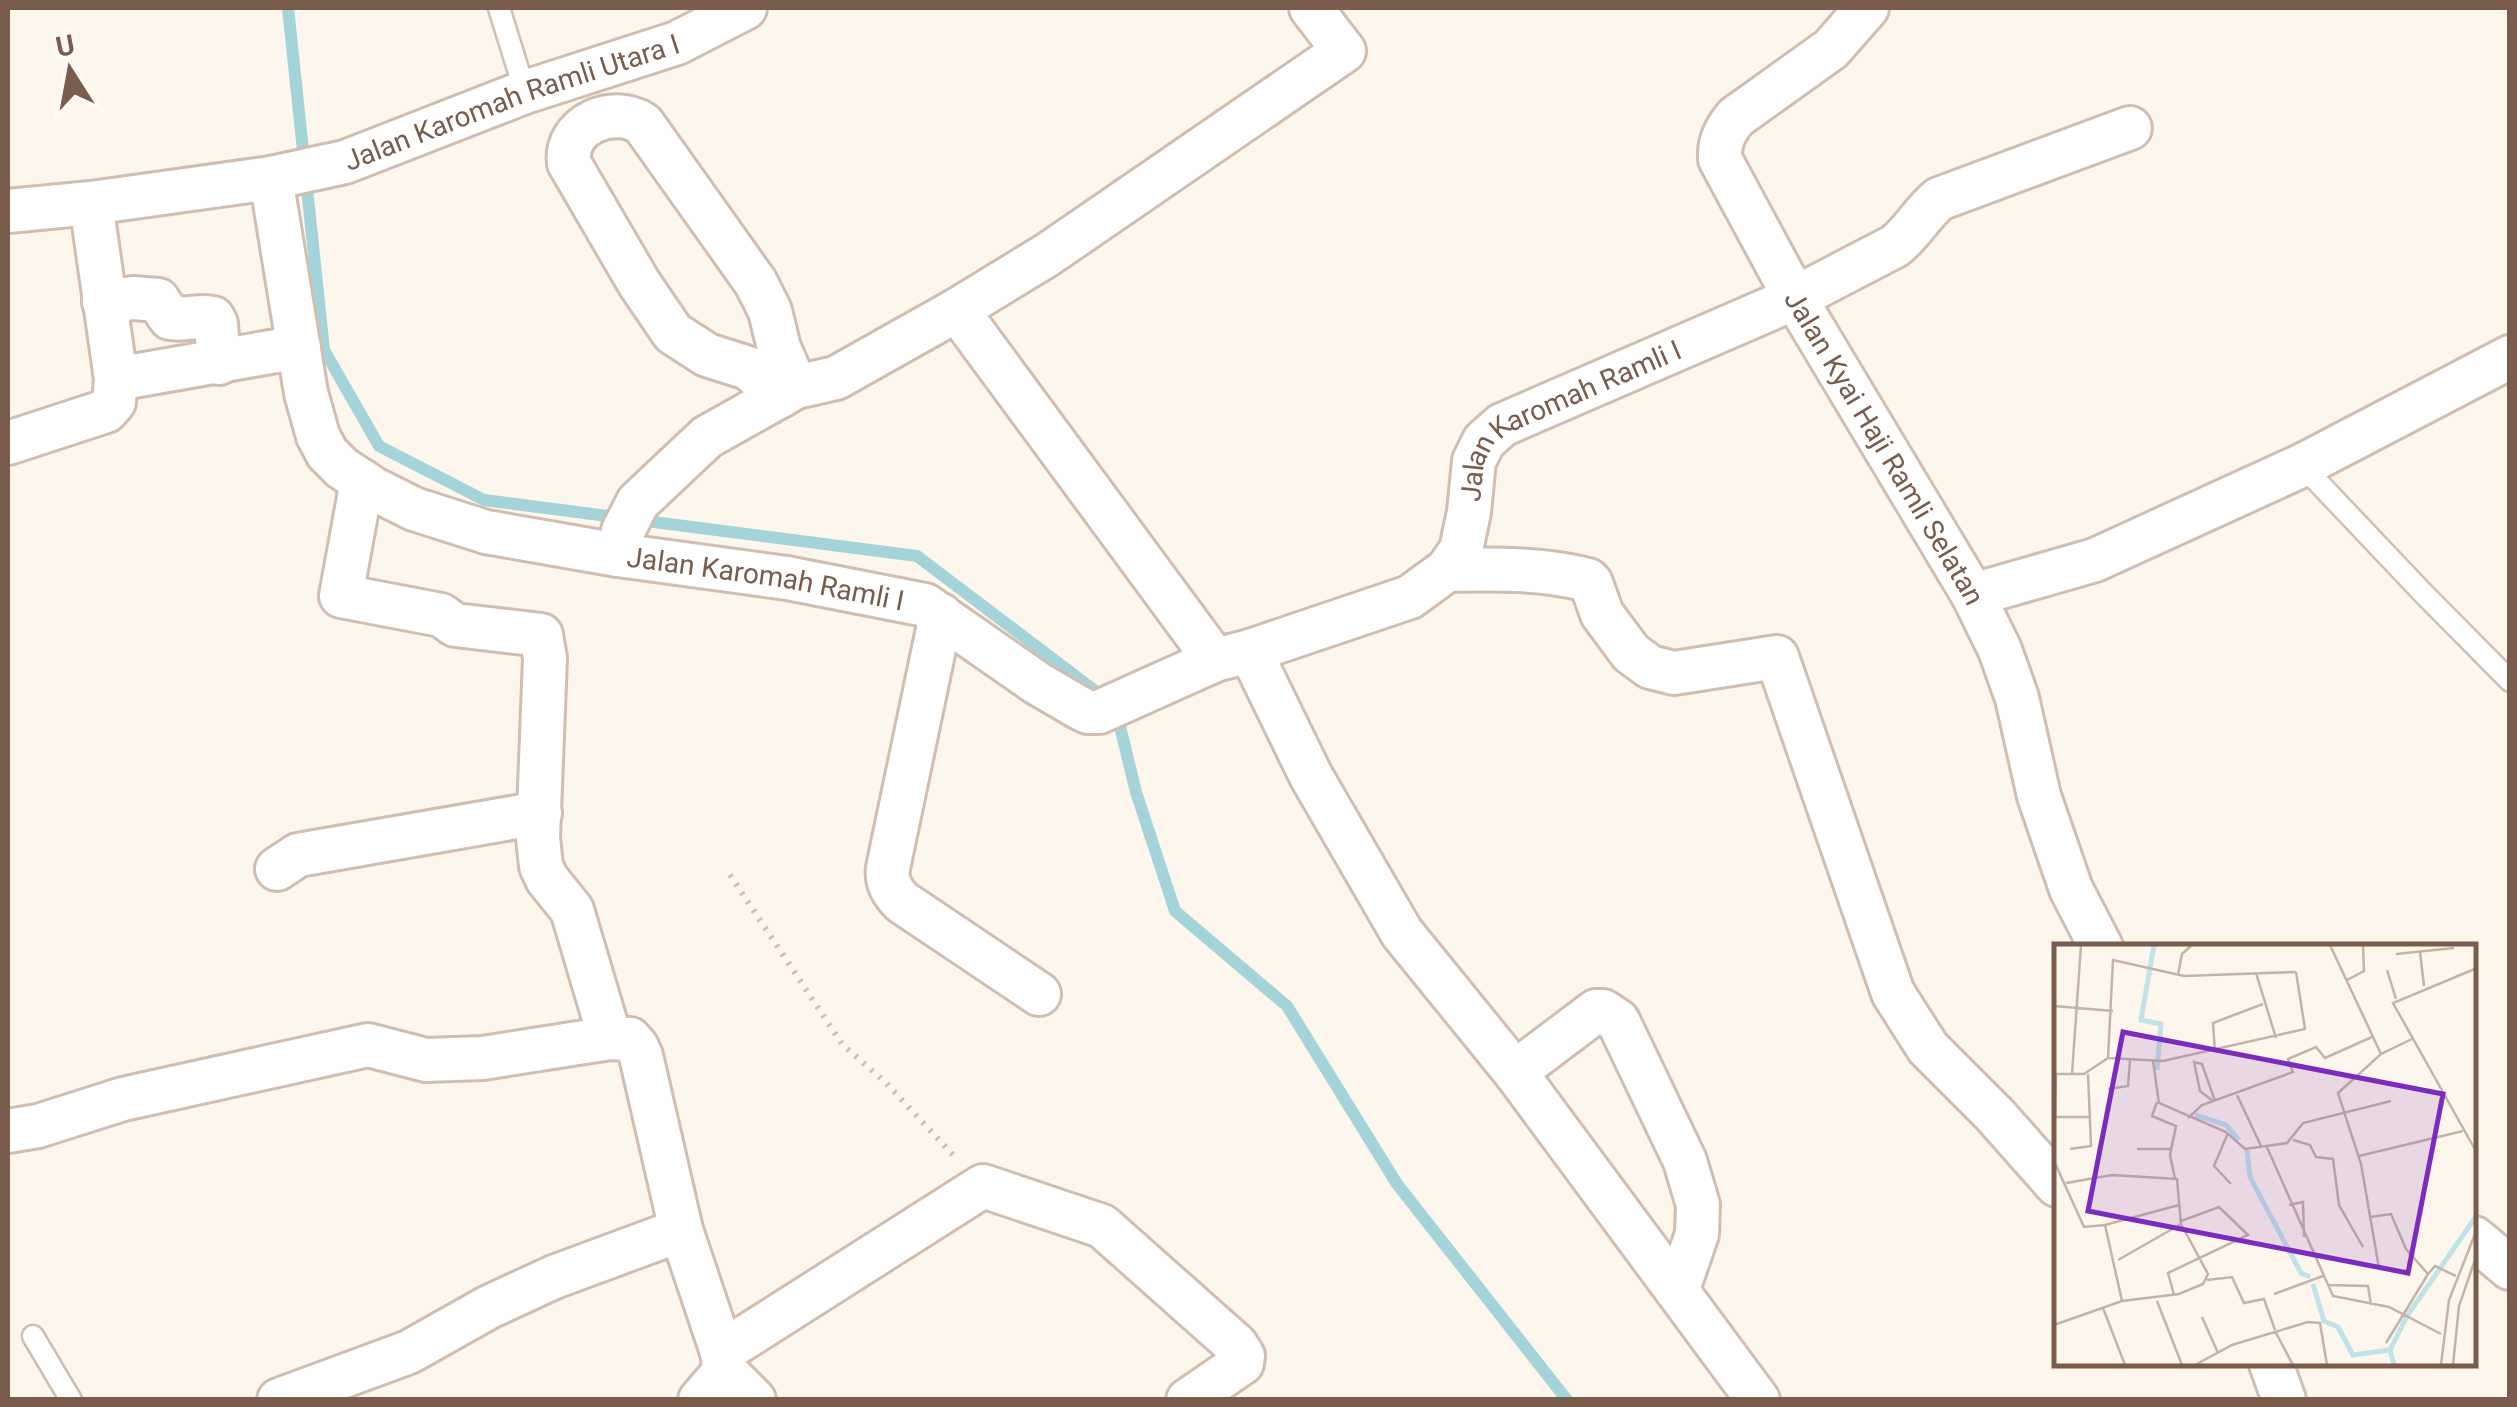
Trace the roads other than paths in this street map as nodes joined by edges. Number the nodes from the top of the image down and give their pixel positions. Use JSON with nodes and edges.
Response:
{"nodes":[{"id":1,"x":499,"y":8,"type":"edge"},
{"id":2,"x":1311,"y":8,"type":"edge"},
{"id":3,"x":1866,"y":8,"type":"edge"},
{"id":4,"x":733,"y":10,"type":"edge"},
{"id":5,"x":526,"y":92,"type":"junction"},
{"id":6,"x":2130,"y":128,"type":"dead end"},
{"id":7,"x":283,"y":176,"type":"junction"},
{"id":8,"x":91,"y":203,"type":"junction"},
{"id":9,"x":8,"y":211,"type":"edge"},
{"id":10,"x":1795,"y":298,"type":"junction"},
{"id":11,"x":104,"y":302,"type":"junction"},
{"id":12,"x":958,"y":310,"type":"junction"},
{"id":13,"x":299,"y":347,"type":"junction"},
{"id":14,"x":2510,"y":357,"type":"edge"},
{"id":15,"x":219,"y":363,"type":"junction"},
{"id":16,"x":116,"y":379,"type":"junction"},
{"id":17,"x":789,"y":391,"type":"junction"},
{"id":18,"x":8,"y":443,"type":"edge"},
{"id":19,"x":2313,"y":478,"type":"dead end"},
{"id":20,"x":362,"y":481,"type":"junction"},
{"id":21,"x":618,"y":555,"type":"junction"},
{"id":22,"x":1448,"y":570,"type":"junction"},
{"id":23,"x":1973,"y":595,"type":"junction"},
{"id":24,"x":942,"y":614,"type":"junction"},
{"id":25,"x":1232,"y":656,"type":"junction"},
{"id":26,"x":2510,"y":681,"type":"edge"},
{"id":27,"x":540,"y":813,"type":"junction"},
{"id":28,"x":277,"y":869,"type":"dead end"},
{"id":29,"x":2099,"y":944,"type":"edge"},
{"id":30,"x":1040,"y":994,"type":"dead end"},
{"id":31,"x":610,"y":1038,"type":"junction"},
{"id":32,"x":1515,"y":1072,"type":"junction"},
{"id":33,"x":8,"y":1131,"type":"edge"},
{"id":34,"x":2054,"y":1182,"type":"edge"},
{"id":35,"x":681,"y":1230,"type":"junction"},
{"id":36,"x":2477,"y":1240,"type":"edge"},
{"id":37,"x":2510,"y":1268,"type":"edge"},
{"id":38,"x":1678,"y":1289,"type":"junction"},
{"id":39,"x":33,"y":1336,"type":"dead end"},
{"id":40,"x":2272,"y":1367,"type":"edge"},
{"id":41,"x":725,"y":1380,"type":"edge"},
{"id":42,"x":71,"y":1400,"type":"edge"},
{"id":43,"x":279,"y":1400,"type":"edge"},
{"id":44,"x":1188,"y":1400,"type":"edge"},
{"id":45,"x":1758,"y":1400,"type":"edge"},
{"id":46,"x":2284,"y":1400,"type":"edge"}],
"edges":[{"from":1,"to":5,"type":"lane"},
{"from":2,"to":12,"type":"street"},
{"from":3,"to":10,"type":"street","name":"Jalan Kyai Haji Ramli Selatan"},
{"from":4,"to":5,"type":"street","name":"Jalan Karomah Ramli Utara I"},
{"from":5,"to":7,"type":"street","name":"Jalan Karomah Ramli Utara I"},
{"from":6,"to":10,"type":"street","name":"Jalan Karomah Ramli I"},
{"from":7,"to":8,"type":"street","name":"Jalan Karomah Ramli Utara I"},
{"from":7,"to":13,"type":"street","name":"Jalan Karomah Ramli I"},
{"from":8,"to":9,"type":"street","name":"Jalan Karomah Ramli Utara I"},
{"from":8,"to":11,"type":"street"},
{"from":10,"to":22,"type":"street","name":"Jalan Karomah Ramli I"},
{"from":10,"to":23,"type":"street","name":"Jalan Kyai Haji Ramli Selatan"},
{"from":11,"to":15,"type":"street"},
{"from":11,"to":16,"type":"street"},
{"from":12,"to":17,"type":"street"},
{"from":12,"to":25,"type":"street"},
{"from":13,"to":15,"type":"street"},
{"from":13,"to":20,"type":"street","name":"Jalan Karomah Ramli I"},
{"from":14,"to":23,"type":"street"},
{"from":15,"to":16,"type":"street"},
{"from":16,"to":18,"type":"street"},
{"from":17,"to":17,"type":"street"},
{"from":17,"to":21,"type":"street"},
{"from":19,"to":26,"type":"lane"},
{"from":20,"to":21,"type":"street","name":"Jalan Karomah Ramli I"},
{"from":20,"to":27,"type":"street"},
{"from":21,"to":24,"type":"street","name":"Jalan Karomah Ramli I"},
{"from":22,"to":25,"type":"street","name":"Jalan Karomah Ramli I"},
{"from":22,"to":34,"type":"street"},
{"from":23,"to":29,"type":"street","name":"Jalan Kyai Haji Ramli Selatan"},
{"from":24,"to":25,"type":"street","name":"Jalan Karomah Ramli I"},
{"from":24,"to":30,"type":"street"},
{"from":25,"to":32,"type":"street"},
{"from":27,"to":28,"type":"street"},
{"from":27,"to":31,"type":"street"},
{"from":31,"to":33,"type":"street"},
{"from":31,"to":35,"type":"street"},
{"from":32,"to":38,"type":"street"},
{"from":32,"to":38,"type":"street"},
{"from":35,"to":41,"type":"street"},
{"from":35,"to":43,"type":"street"},
{"from":36,"to":37,"type":"street"},
{"from":38,"to":45,"type":"street"},
{"from":39,"to":42,"type":"lane"},
{"from":40,"to":46,"type":"street"},
{"from":41,"to":44,"type":"street"}]}
